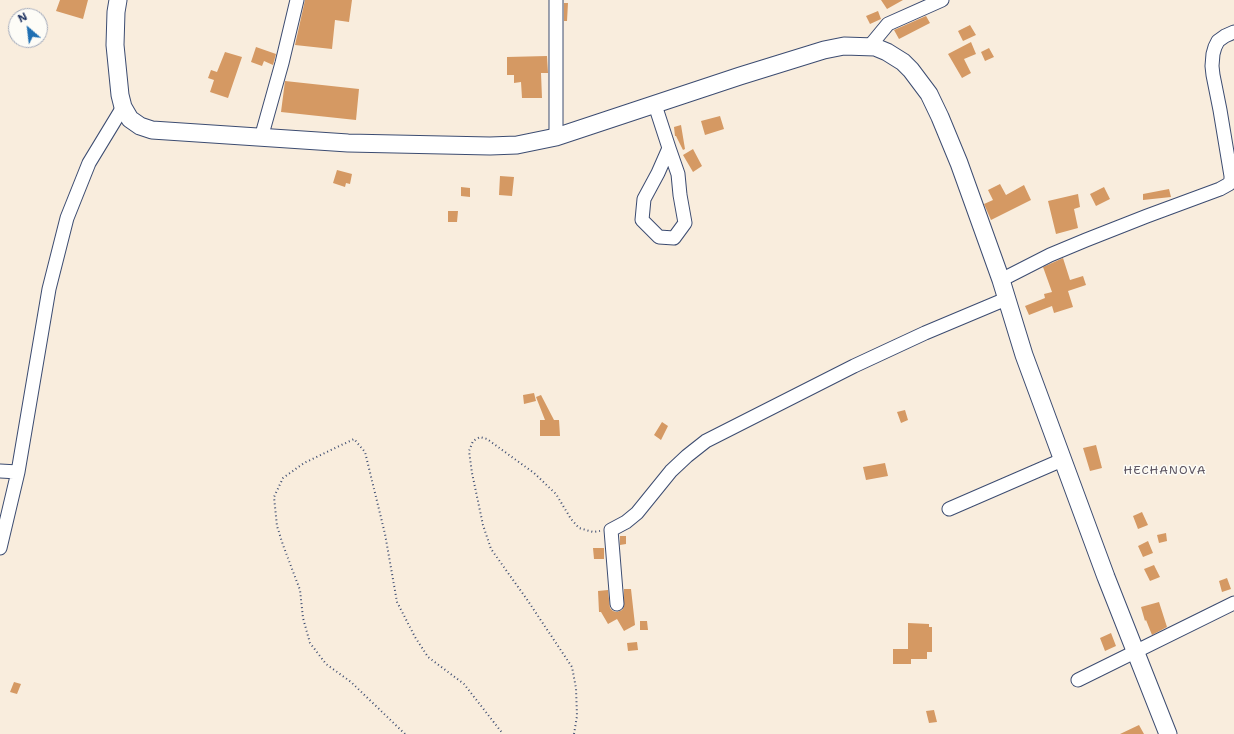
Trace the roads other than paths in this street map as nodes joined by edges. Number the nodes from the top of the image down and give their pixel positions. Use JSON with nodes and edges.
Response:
{"nodes":[{"id":1,"x":118,"y":0,"type":"edge"},
{"id":2,"x":297,"y":0,"type":"edge"},
{"id":3,"x":556,"y":0,"type":"edge"},
{"id":4,"x":942,"y":0,"type":"edge"},
{"id":5,"x":1234,"y":32,"type":"edge"},
{"id":6,"x":869,"y":47,"type":"junction"},
{"id":7,"x":655,"y":105,"type":"junction"},
{"id":8,"x":123,"y":107,"type":"junction"},
{"id":9,"x":556,"y":137,"type":"junction"},
{"id":10,"x":261,"y":138,"type":"junction"},
{"id":11,"x":669,"y":148,"type":"junction"},
{"id":12,"x":1001,"y":280,"type":"junction"},
{"id":13,"x":1006,"y":299,"type":"junction"},
{"id":14,"x":1062,"y":460,"type":"junction"},
{"id":15,"x":0,"y":471,"type":"edge"},
{"id":16,"x":18,"y":472,"type":"junction"},
{"id":17,"x":949,"y":509,"type":"dead end"},
{"id":18,"x":0,"y":548,"type":"edge"},
{"id":19,"x":1234,"y":603,"type":"edge"},
{"id":20,"x":617,"y":604,"type":"dead end"},
{"id":21,"x":1135,"y":651,"type":"junction"},
{"id":22,"x":1078,"y":680,"type":"dead end"},
{"id":23,"x":1168,"y":734,"type":"edge"}],
"edges":[{"from":1,"to":8,"type":"main road"},
{"from":2,"to":10,"type":"street"},
{"from":3,"to":9,"type":"street"},
{"from":4,"to":6,"type":"street"},
{"from":5,"to":12,"type":"street"},
{"from":6,"to":7,"type":"main road"},
{"from":6,"to":12,"type":"main road"},
{"from":7,"to":9,"type":"main road"},
{"from":7,"to":11,"type":"street"},
{"from":8,"to":10,"type":"main road"},
{"from":8,"to":16,"type":"street"},
{"from":9,"to":10,"type":"main road"},
{"from":11,"to":11,"type":"street"},
{"from":12,"to":13,"type":"main road"},
{"from":13,"to":14,"type":"main road"},
{"from":13,"to":20,"type":"street"},
{"from":14,"to":17,"type":"street"},
{"from":14,"to":21,"type":"main road"},
{"from":15,"to":16,"type":"street"},
{"from":16,"to":18,"type":"street"},
{"from":19,"to":21,"type":"street"},
{"from":21,"to":22,"type":"street"},
{"from":21,"to":23,"type":"main road"}]}
